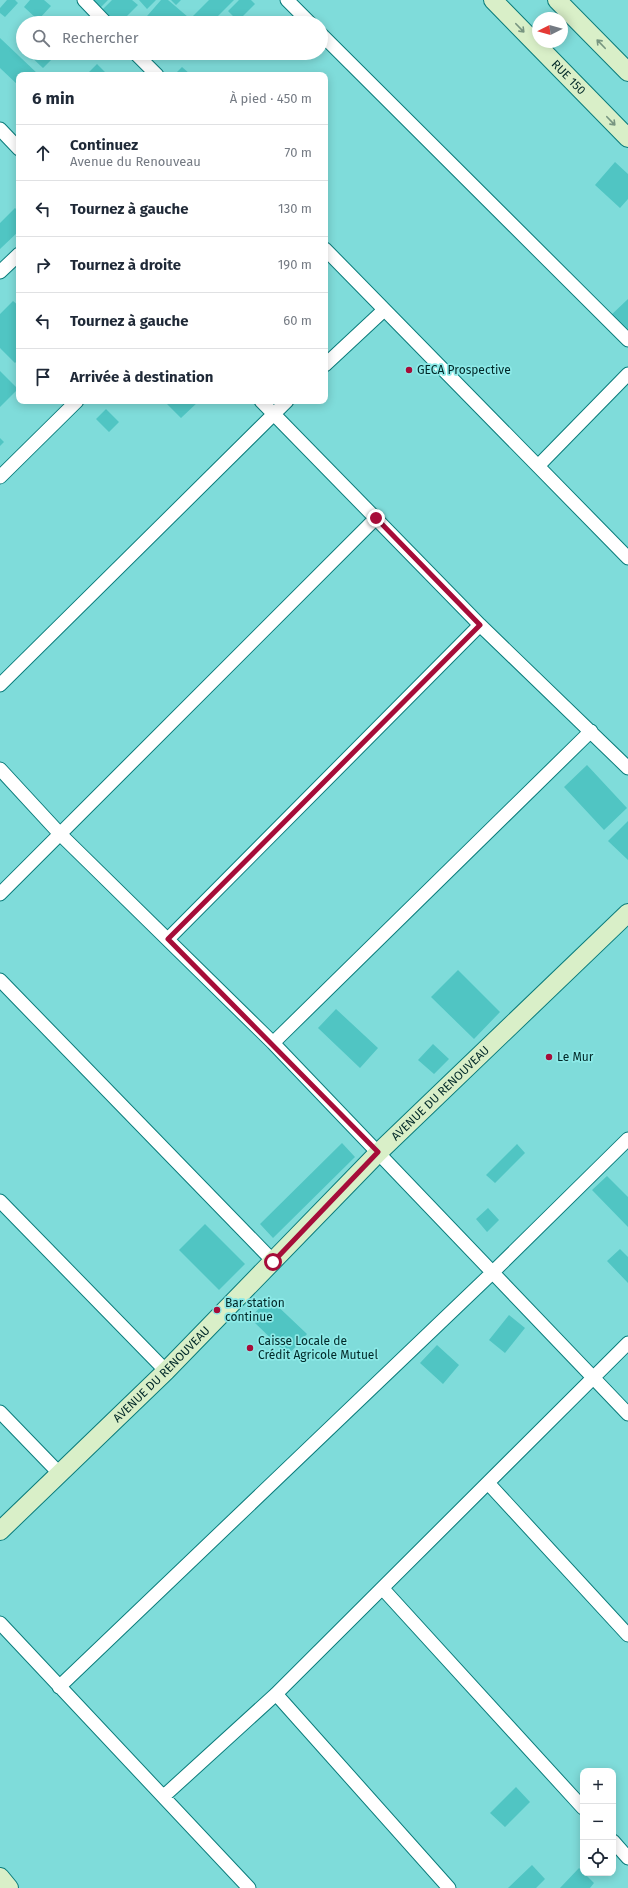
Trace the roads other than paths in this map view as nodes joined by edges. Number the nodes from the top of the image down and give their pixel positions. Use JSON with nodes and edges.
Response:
{"nodes":[{"id":1,"x":84,"y":0,"type":"edge"},
{"id":2,"x":287,"y":0,"type":"edge"},
{"id":3,"x":493,"y":0,"type":"edge"},
{"id":4,"x":557,"y":0,"type":"edge"},
{"id":5,"x":99,"y":16,"type":"edge"},
{"id":6,"x":303,"y":16,"type":"edge"},
{"id":7,"x":328,"y":41,"type":"edge"},
{"id":8,"x":142,"y":60,"type":"edge"},
{"id":9,"x":154,"y":72,"type":"edge"},
{"id":10,"x":628,"y":72,"type":"edge"},
{"id":11,"x":0,"y":129,"type":"edge"},
{"id":12,"x":628,"y":138,"type":"edge"},
{"id":13,"x":16,"y":146,"type":"edge"},
{"id":14,"x":328,"y":252,"type":"edge"},
{"id":15,"x":16,"y":257,"type":"edge"},
{"id":16,"x":0,"y":272,"type":"edge"},
{"id":17,"x":384,"y":310,"type":"junction"},
{"id":18,"x":628,"y":340,"type":"edge"},
{"id":19,"x":328,"y":362,"type":"edge"},
{"id":20,"x":628,"y":374,"type":"edge"},
{"id":21,"x":74,"y":404,"type":"edge"},
{"id":22,"x":264,"y":404,"type":"edge"},
{"id":23,"x":283,"y":404,"type":"edge"},
{"id":24,"x":273,"y":414,"type":"junction"},
{"id":25,"x":539,"y":466,"type":"junction"},
{"id":26,"x":0,"y":477,"type":"edge"},
{"id":27,"x":376,"y":518,"type":"junction"},
{"id":28,"x":628,"y":558,"type":"edge"},
{"id":29,"x":480,"y":625,"type":"junction"},
{"id":30,"x":0,"y":685,"type":"edge"},
{"id":31,"x":591,"y":731,"type":"junction"},
{"id":32,"x":628,"y":768,"type":"edge"},
{"id":33,"x":0,"y":769,"type":"edge"},
{"id":34,"x":60,"y":834,"type":"junction"},
{"id":35,"x":0,"y":894,"type":"edge"},
{"id":36,"x":628,"y":913,"type":"edge"},
{"id":37,"x":168,"y":939,"type":"junction"},
{"id":38,"x":0,"y":980,"type":"edge"},
{"id":39,"x":273,"y":1043,"type":"junction"},
{"id":40,"x":628,"y":1139,"type":"edge"},
{"id":41,"x":378,"y":1152,"type":"junction"},
{"id":42,"x":0,"y":1200,"type":"edge"},
{"id":43,"x":273,"y":1262,"type":"junction"},
{"id":44,"x":492,"y":1273,"type":"junction"},
{"id":45,"x":628,"y":1343,"type":"edge"},
{"id":46,"x":166,"y":1371,"type":"junction"},
{"id":47,"x":593,"y":1376,"type":"junction"},
{"id":48,"x":0,"y":1412,"type":"edge"},
{"id":49,"x":628,"y":1414,"type":"edge"},
{"id":50,"x":59,"y":1473,"type":"junction"},
{"id":51,"x":488,"y":1483,"type":"junction"},
{"id":52,"x":0,"y":1531,"type":"edge"},
{"id":53,"x":383,"y":1589,"type":"junction"},
{"id":54,"x":0,"y":1623,"type":"edge"},
{"id":55,"x":628,"y":1635,"type":"edge"},
{"id":56,"x":59,"y":1687,"type":"junction"},
{"id":57,"x":276,"y":1694,"type":"junction"},
{"id":58,"x":164,"y":1796,"type":"junction"},
{"id":59,"x":580,"y":1805,"type":"edge"},
{"id":60,"x":616,"y":1844,"type":"edge"},
{"id":61,"x":628,"y":1858,"type":"edge"},
{"id":62,"x":0,"y":1878,"type":"edge"},
{"id":63,"x":9,"y":1888,"type":"edge"},
{"id":64,"x":249,"y":1888,"type":"edge"},
{"id":65,"x":449,"y":1888,"type":"edge"}],
"edges":[{"from":1,"to":5,"type":"street"},
{"from":2,"to":6,"type":"street"},
{"from":3,"to":12,"type":"main road","name":"RUE 150","one_way":true},
{"from":10,"to":4,"type":"main road","one_way":true},
{"from":7,"to":18,"type":"street"},
{"from":8,"to":9,"type":"street"},
{"from":11,"to":13,"type":"street"},
{"from":14,"to":17,"type":"street"},
{"from":15,"to":16,"type":"street"},
{"from":17,"to":19,"type":"street"},
{"from":17,"to":25,"type":"street"},
{"from":20,"to":25,"type":"street"},
{"from":21,"to":26,"type":"street"},
{"from":22,"to":24,"type":"street"},
{"from":23,"to":24,"type":"street"},
{"from":24,"to":27,"type":"street"},
{"from":24,"to":30,"type":"street"},
{"from":25,"to":28,"type":"street"},
{"from":27,"to":29,"type":"street"},
{"from":27,"to":34,"type":"street"},
{"from":29,"to":31,"type":"street"},
{"from":29,"to":37,"type":"street"},
{"from":31,"to":32,"type":"street"},
{"from":31,"to":39,"type":"street"},
{"from":33,"to":34,"type":"street"},
{"from":34,"to":35,"type":"street"},
{"from":34,"to":37,"type":"street"},
{"from":36,"to":41,"type":"main road","name":"AVENUE DU RENOUVEAU"},
{"from":37,"to":39,"type":"street"},
{"from":38,"to":43,"type":"street"},
{"from":39,"to":41,"type":"street"},
{"from":40,"to":44,"type":"street"},
{"from":41,"to":43,"type":"main road","name":"AVENUE DU RENOUVEAU"},
{"from":41,"to":44,"type":"street"},
{"from":42,"to":46,"type":"street"},
{"from":43,"to":46,"type":"main road","name":"AVENUE DU RENOUVEAU"},
{"from":44,"to":47,"type":"street"},
{"from":44,"to":56,"type":"street"},
{"from":45,"to":47,"type":"street"},
{"from":46,"to":50,"type":"main road","name":"AVENUE DU RENOUVEAU"},
{"from":47,"to":49,"type":"street"},
{"from":47,"to":51,"type":"street"},
{"from":48,"to":50,"type":"street"},
{"from":50,"to":52,"type":"main road","name":"AVENUE DU RENOUVEAU"},
{"from":51,"to":53,"type":"street"},
{"from":51,"to":55,"type":"street"},
{"from":53,"to":57,"type":"street"},
{"from":53,"to":59,"type":"street"},
{"from":54,"to":56,"type":"street"},
{"from":56,"to":58,"type":"street"},
{"from":57,"to":58,"type":"street"},
{"from":57,"to":65,"type":"street"},
{"from":58,"to":64,"type":"street"},
{"from":60,"to":61,"type":"street"},
{"from":62,"to":63,"type":"main road"}]}
